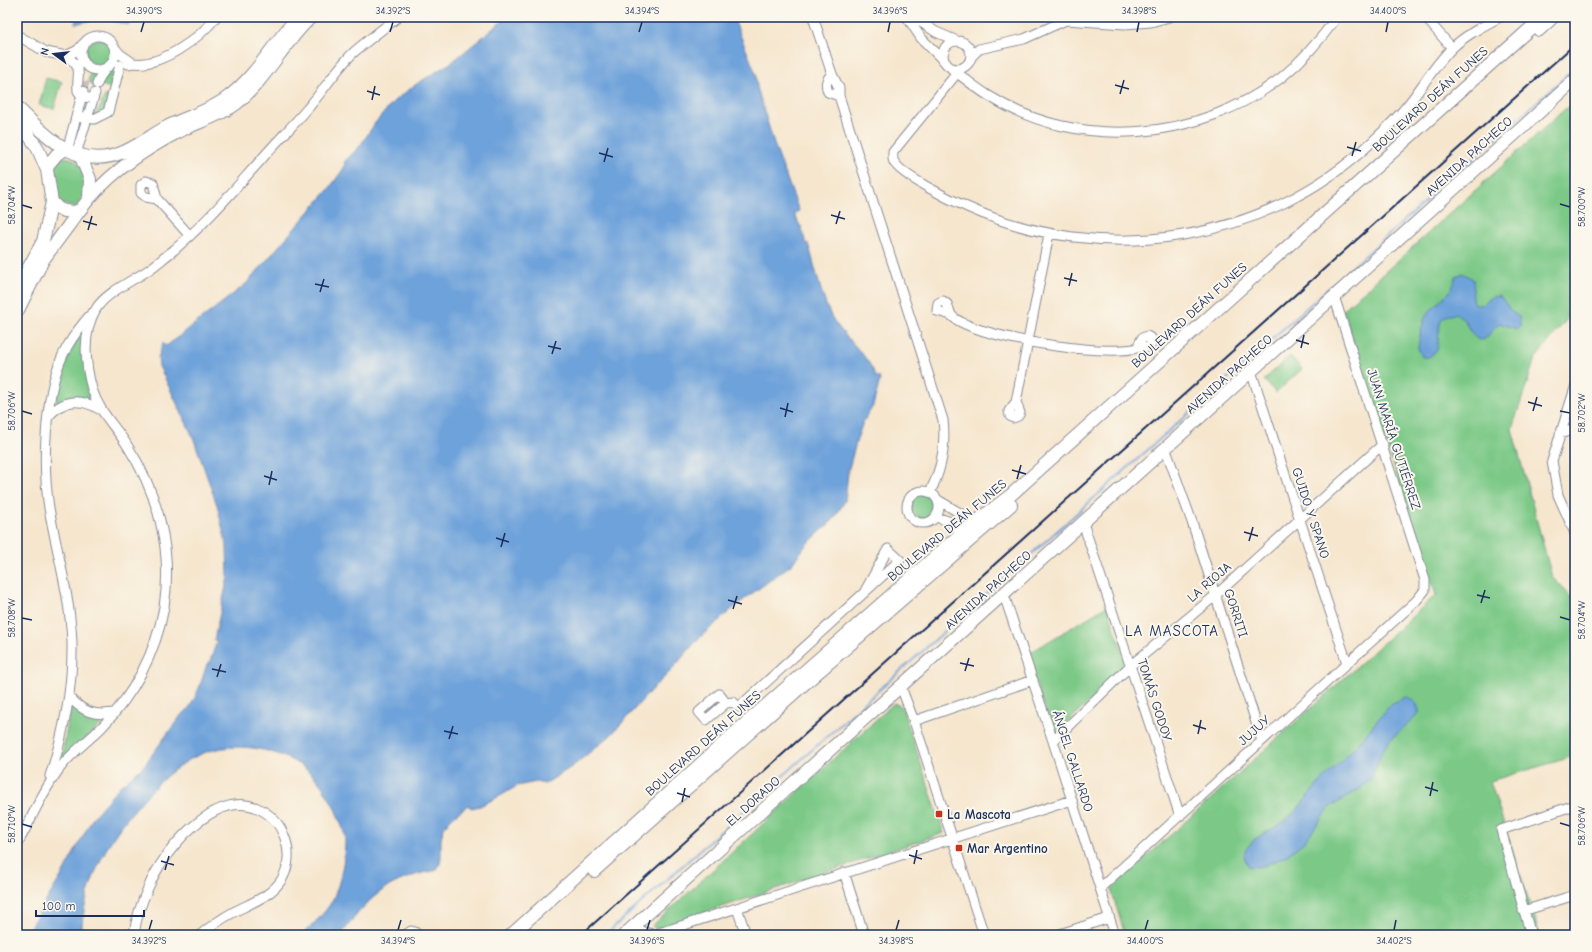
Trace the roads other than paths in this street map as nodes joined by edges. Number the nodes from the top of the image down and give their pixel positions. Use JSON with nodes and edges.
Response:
{"nodes":[{"id":1,"x":216,"y":17,"type":"edge"},
{"id":2,"x":298,"y":17,"type":"edge"},
{"id":3,"x":311,"y":17,"type":"edge"},
{"id":4,"x":398,"y":17,"type":"edge"},
{"id":5,"x":814,"y":17,"type":"edge"},
{"id":6,"x":907,"y":17,"type":"edge"},
{"id":7,"x":913,"y":17,"type":"edge"},
{"id":8,"x":1169,"y":17,"type":"edge"},
{"id":9,"x":1337,"y":17,"type":"edge"},
{"id":10,"x":1425,"y":17,"type":"edge"},
{"id":11,"x":1500,"y":17,"type":"edge"},
{"id":12,"x":1543,"y":17,"type":"edge"},
{"id":13,"x":1554,"y":17,"type":"edge"},
{"id":14,"x":17,"y":35,"type":"edge"},
{"id":15,"x":960,"y":42,"type":"junction"},
{"id":16,"x":84,"y":43,"type":"junction"},
{"id":17,"x":113,"y":46,"type":"junction"},
{"id":18,"x":987,"y":46,"type":"junction"},
{"id":19,"x":1452,"y":48,"type":"junction"},
{"id":20,"x":66,"y":56,"type":"junction"},
{"id":21,"x":970,"y":60,"type":"junction"},
{"id":22,"x":133,"y":63,"type":"junction"},
{"id":23,"x":81,"y":64,"type":"junction"},
{"id":24,"x":120,"y":65,"type":"junction"},
{"id":25,"x":106,"y":67,"type":"junction"},
{"id":26,"x":952,"y":68,"type":"junction"},
{"id":27,"x":1575,"y":80,"type":"edge"},
{"id":28,"x":972,"y":84,"type":"junction"},
{"id":29,"x":83,"y":89,"type":"junction"},
{"id":30,"x":95,"y":92,"type":"junction"},
{"id":31,"x":17,"y":107,"type":"edge"},
{"id":32,"x":77,"y":116,"type":"junction"},
{"id":33,"x":88,"y":118,"type":"junction"},
{"id":34,"x":17,"y":119,"type":"edge"},
{"id":35,"x":72,"y":152,"type":"junction"},
{"id":36,"x":47,"y":170,"type":"junction"},
{"id":37,"x":89,"y":197,"type":"junction"},
{"id":38,"x":157,"y":199,"type":"dead end"},
{"id":39,"x":52,"y":202,"type":"junction"},
{"id":40,"x":80,"y":210,"type":"junction"},
{"id":41,"x":1049,"y":234,"type":"junction"},
{"id":42,"x":190,"y":236,"type":"junction"},
{"id":43,"x":17,"y":289,"type":"edge"},
{"id":44,"x":1334,"y":296,"type":"junction"},
{"id":45,"x":96,"y":307,"type":"junction"},
{"id":46,"x":17,"y":312,"type":"edge"},
{"id":47,"x":950,"y":315,"type":"dead end"},
{"id":48,"x":1028,"y":341,"type":"junction"},
{"id":49,"x":1137,"y":348,"type":"dead end"},
{"id":50,"x":1251,"y":371,"type":"junction"},
{"id":51,"x":1575,"y":388,"type":"edge"},
{"id":52,"x":1016,"y":402,"type":"dead end"},
{"id":53,"x":99,"y":409,"type":"junction"},
{"id":54,"x":48,"y":418,"type":"junction"},
{"id":55,"x":1575,"y":429,"type":"edge"},
{"id":56,"x":1560,"y":434,"type":"junction"},
{"id":57,"x":1383,"y":444,"type":"junction"},
{"id":58,"x":1166,"y":450,"type":"junction"},
{"id":59,"x":930,"y":492,"type":"junction"},
{"id":60,"x":938,"y":500,"type":"junction"},
{"id":61,"x":936,"y":517,"type":"junction"},
{"id":62,"x":1300,"y":519,"type":"junction"},
{"id":63,"x":1083,"y":524,"type":"junction"},
{"id":64,"x":977,"y":526,"type":"junction"},
{"id":65,"x":1575,"y":533,"type":"edge"},
{"id":66,"x":967,"y":535,"type":"junction"},
{"id":67,"x":1425,"y":590,"type":"joint"},
{"id":68,"x":864,"y":593,"type":"junction"},
{"id":69,"x":1004,"y":595,"type":"junction"},
{"id":70,"x":1216,"y":595,"type":"junction"},
{"id":71,"x":1347,"y":663,"type":"junction"},
{"id":72,"x":1130,"y":666,"type":"junction"},
{"id":73,"x":1033,"y":680,"type":"junction"},
{"id":74,"x":901,"y":687,"type":"junction"},
{"id":75,"x":69,"y":696,"type":"junction"},
{"id":76,"x":726,"y":703,"type":"dead end"},
{"id":77,"x":739,"y":707,"type":"junction"},
{"id":78,"x":114,"y":713,"type":"junction"},
{"id":79,"x":749,"y":720,"type":"junction"},
{"id":80,"x":914,"y":721,"type":"junction"},
{"id":81,"x":1262,"y":740,"type":"junction"},
{"id":82,"x":1054,"y":741,"type":"junction"},
{"id":83,"x":48,"y":785,"type":"junction"},
{"id":84,"x":1072,"y":800,"type":"junction"},
{"id":85,"x":1575,"y":805,"type":"edge"},
{"id":86,"x":1180,"y":816,"type":"junction"},
{"id":87,"x":951,"y":838,"type":"junction"},
{"id":88,"x":17,"y":844,"type":"edge"},
{"id":89,"x":844,"y":872,"type":"junction"},
{"id":90,"x":1100,"y":888,"type":"junction"},
{"id":91,"x":1575,"y":896,"type":"edge"},
{"id":92,"x":737,"y":908,"type":"junction"},
{"id":93,"x":1523,"y":911,"type":"junction"},
{"id":94,"x":1109,"y":918,"type":"junction"},
{"id":95,"x":635,"y":925,"type":"junction"},
{"id":96,"x":134,"y":935,"type":"edge"},
{"id":97,"x":200,"y":935,"type":"edge"},
{"id":98,"x":405,"y":935,"type":"edge"},
{"id":99,"x":418,"y":935,"type":"edge"},
{"id":100,"x":511,"y":935,"type":"edge"},
{"id":101,"x":523,"y":935,"type":"edge"},
{"id":102,"x":624,"y":935,"type":"edge"},
{"id":103,"x":746,"y":935,"type":"edge"},
{"id":104,"x":864,"y":935,"type":"edge"},
{"id":105,"x":984,"y":935,"type":"edge"},
{"id":106,"x":1057,"y":935,"type":"edge"},
{"id":107,"x":1115,"y":935,"type":"edge"},
{"id":108,"x":1531,"y":935,"type":"edge"}],
"edges":[{"from":1,"to":22,"type":"street"},
{"from":2,"to":35,"type":"main road"},
{"from":3,"to":37,"type":"main road"},
{"from":4,"to":42,"type":"street"},
{"from":5,"to":59,"type":"street"},
{"from":6,"to":26,"type":"street"},
{"from":7,"to":15,"type":"street"},
{"from":8,"to":18,"type":"street"},
{"from":9,"to":28,"type":"street"},
{"from":10,"to":19,"type":"street"},
{"from":11,"to":19,"type":"street"},
{"from":12,"to":64,"type":"main road","name":"BOULEVARD DEÁN FUNES"},
{"from":13,"to":64,"type":"main road","name":"BOULEVARD DEÁN FUNES"},
{"from":14,"to":20,"type":"street"},
{"from":15,"to":18,"type":"street"},
{"from":15,"to":21,"type":"street"},
{"from":15,"to":26,"type":"street"},
{"from":16,"to":17,"type":"street"},
{"from":16,"to":20,"type":"street"},
{"from":16,"to":23,"type":"street"},
{"from":17,"to":22,"type":"street"},
{"from":17,"to":25,"type":"street"},
{"from":18,"to":21,"type":"street"},
{"from":19,"to":41,"type":"street"},
{"from":20,"to":23,"type":"street"},
{"from":21,"to":26,"type":"street"},
{"from":21,"to":28,"type":"street"},
{"from":22,"to":24,"type":"street"},
{"from":23,"to":25,"type":"street"},
{"from":23,"to":29,"type":"street"},
{"from":23,"to":29,"type":"street"},
{"from":24,"to":25,"type":"street"},
{"from":24,"to":33,"type":"street"},
{"from":25,"to":30,"type":"street"},
{"from":26,"to":28,"type":"street"},
{"from":26,"to":41,"type":"street"},
{"from":27,"to":44,"type":"main road","name":"AVENIDA PACHECO"},
{"from":29,"to":30,"type":"street"},
{"from":29,"to":32,"type":"street"},
{"from":30,"to":33,"type":"street"},
{"from":31,"to":35,"type":"main road"},
{"from":32,"to":33,"type":"street"},
{"from":32,"to":35,"type":"street"},
{"from":33,"to":35,"type":"street"},
{"from":34,"to":36,"type":"main road"},
{"from":35,"to":36,"type":"main road"},
{"from":35,"to":37,"type":"main road"},
{"from":36,"to":39,"type":"main road"},
{"from":37,"to":40,"type":"main road"},
{"from":38,"to":42,"type":"street"},
{"from":39,"to":40,"type":"main road"},
{"from":39,"to":43,"type":"main road"},
{"from":40,"to":46,"type":"main road"},
{"from":41,"to":48,"type":"street"},
{"from":42,"to":45,"type":"street"},
{"from":44,"to":50,"type":"main road","name":"AVENIDA PACHECO"},
{"from":44,"to":57,"type":"street","name":"JUAN MARÍA GUTIÉRREZ"},
{"from":45,"to":53,"type":"street"},
{"from":45,"to":54,"type":"street"},
{"from":47,"to":48,"type":"street"},
{"from":48,"to":49,"type":"street"},
{"from":48,"to":52,"type":"street"},
{"from":50,"to":58,"type":"main road","name":"AVENIDA PACHECO"},
{"from":50,"to":62,"type":"street","name":"GUIDO Y SPANO"},
{"from":51,"to":56,"type":"street"},
{"from":53,"to":54,"type":"street"},
{"from":53,"to":78,"type":"street"},
{"from":54,"to":75,"type":"street"},
{"from":55,"to":56,"type":"street"},
{"from":56,"to":65,"type":"street"},
{"from":57,"to":62,"type":"street","name":"LA RIOJA"},
{"from":57,"to":67,"type":"street","name":"JUAN MARÍA GUTIÉRREZ"},
{"from":58,"to":63,"type":"main road","name":"AVENIDA PACHECO"},
{"from":58,"to":70,"type":"street","name":"GORRITI"},
{"from":59,"to":60,"type":"street"},
{"from":59,"to":61,"type":"street"},
{"from":60,"to":61,"type":"street"},
{"from":60,"to":64,"type":"street"},
{"from":61,"to":66,"type":"street"},
{"from":62,"to":70,"type":"street","name":"LA RIOJA"},
{"from":62,"to":71,"type":"street","name":"GUIDO Y SPANO"},
{"from":63,"to":69,"type":"main road","name":"AVENIDA PACHECO"},
{"from":63,"to":72,"type":"street","name":"TOMÁS GODOY"},
{"from":64,"to":66,"type":"main road","name":"BOULEVARD DEÁN FUNES"},
{"from":66,"to":79,"type":"main road","name":"BOULEVARD DEÁN FUNES"},
{"from":66,"to":101,"type":"main road","name":"BOULEVARD DEÁN FUNES"},
{"from":67,"to":71,"type":"street","name":"JUJUY"},
{"from":68,"to":68,"type":"street"},
{"from":68,"to":77,"type":"street"},
{"from":69,"to":73,"type":"street","name":"ÁNGEL GALLARDO"},
{"from":69,"to":74,"type":"main road","name":"AVENIDA PACHECO"},
{"from":70,"to":72,"type":"street","name":"LA RIOJA"},
{"from":70,"to":81,"type":"street","name":"GORRITI"},
{"from":71,"to":81,"type":"street","name":"JUJUY"},
{"from":72,"to":82,"type":"street","name":"LA RIOJA"},
{"from":72,"to":86,"type":"street","name":"TOMÁS GODOY"},
{"from":73,"to":80,"type":"street"},
{"from":73,"to":82,"type":"street","name":"ÁNGEL GALLARDO"},
{"from":74,"to":80,"type":"street"},
{"from":74,"to":95,"type":"main road","name":"EL DORADO"},
{"from":75,"to":78,"type":"street"},
{"from":75,"to":83,"type":"street"},
{"from":76,"to":77,"type":"street"},
{"from":77,"to":79,"type":"street"},
{"from":78,"to":83,"type":"street"},
{"from":79,"to":100,"type":"main road","name":"BOULEVARD DEÁN FUNES"},
{"from":80,"to":87,"type":"street"},
{"from":81,"to":86,"type":"street","name":"JUJUY"},
{"from":82,"to":84,"type":"street","name":"ÁNGEL GALLARDO"},
{"from":83,"to":88,"type":"street"},
{"from":84,"to":87,"type":"street"},
{"from":84,"to":90,"type":"street","name":"ÁNGEL GALLARDO"},
{"from":85,"to":93,"type":"street"},
{"from":86,"to":90,"type":"street","name":"JUJUY"},
{"from":87,"to":89,"type":"street"},
{"from":87,"to":105,"type":"street"},
{"from":89,"to":92,"type":"street"},
{"from":89,"to":104,"type":"street"},
{"from":90,"to":94,"type":"street","name":"ÁNGEL GALLARDO"},
{"from":91,"to":93,"type":"street"},
{"from":92,"to":95,"type":"street"},
{"from":92,"to":103,"type":"street"},
{"from":93,"to":108,"type":"street"},
{"from":94,"to":106,"type":"street"},
{"from":94,"to":107,"type":"street","name":"ÁNGEL GALLARDO"},
{"from":95,"to":102,"type":"main road","name":"EL DORADO"},
{"from":96,"to":97,"type":"street"},
{"from":98,"to":99,"type":"street"}]}
